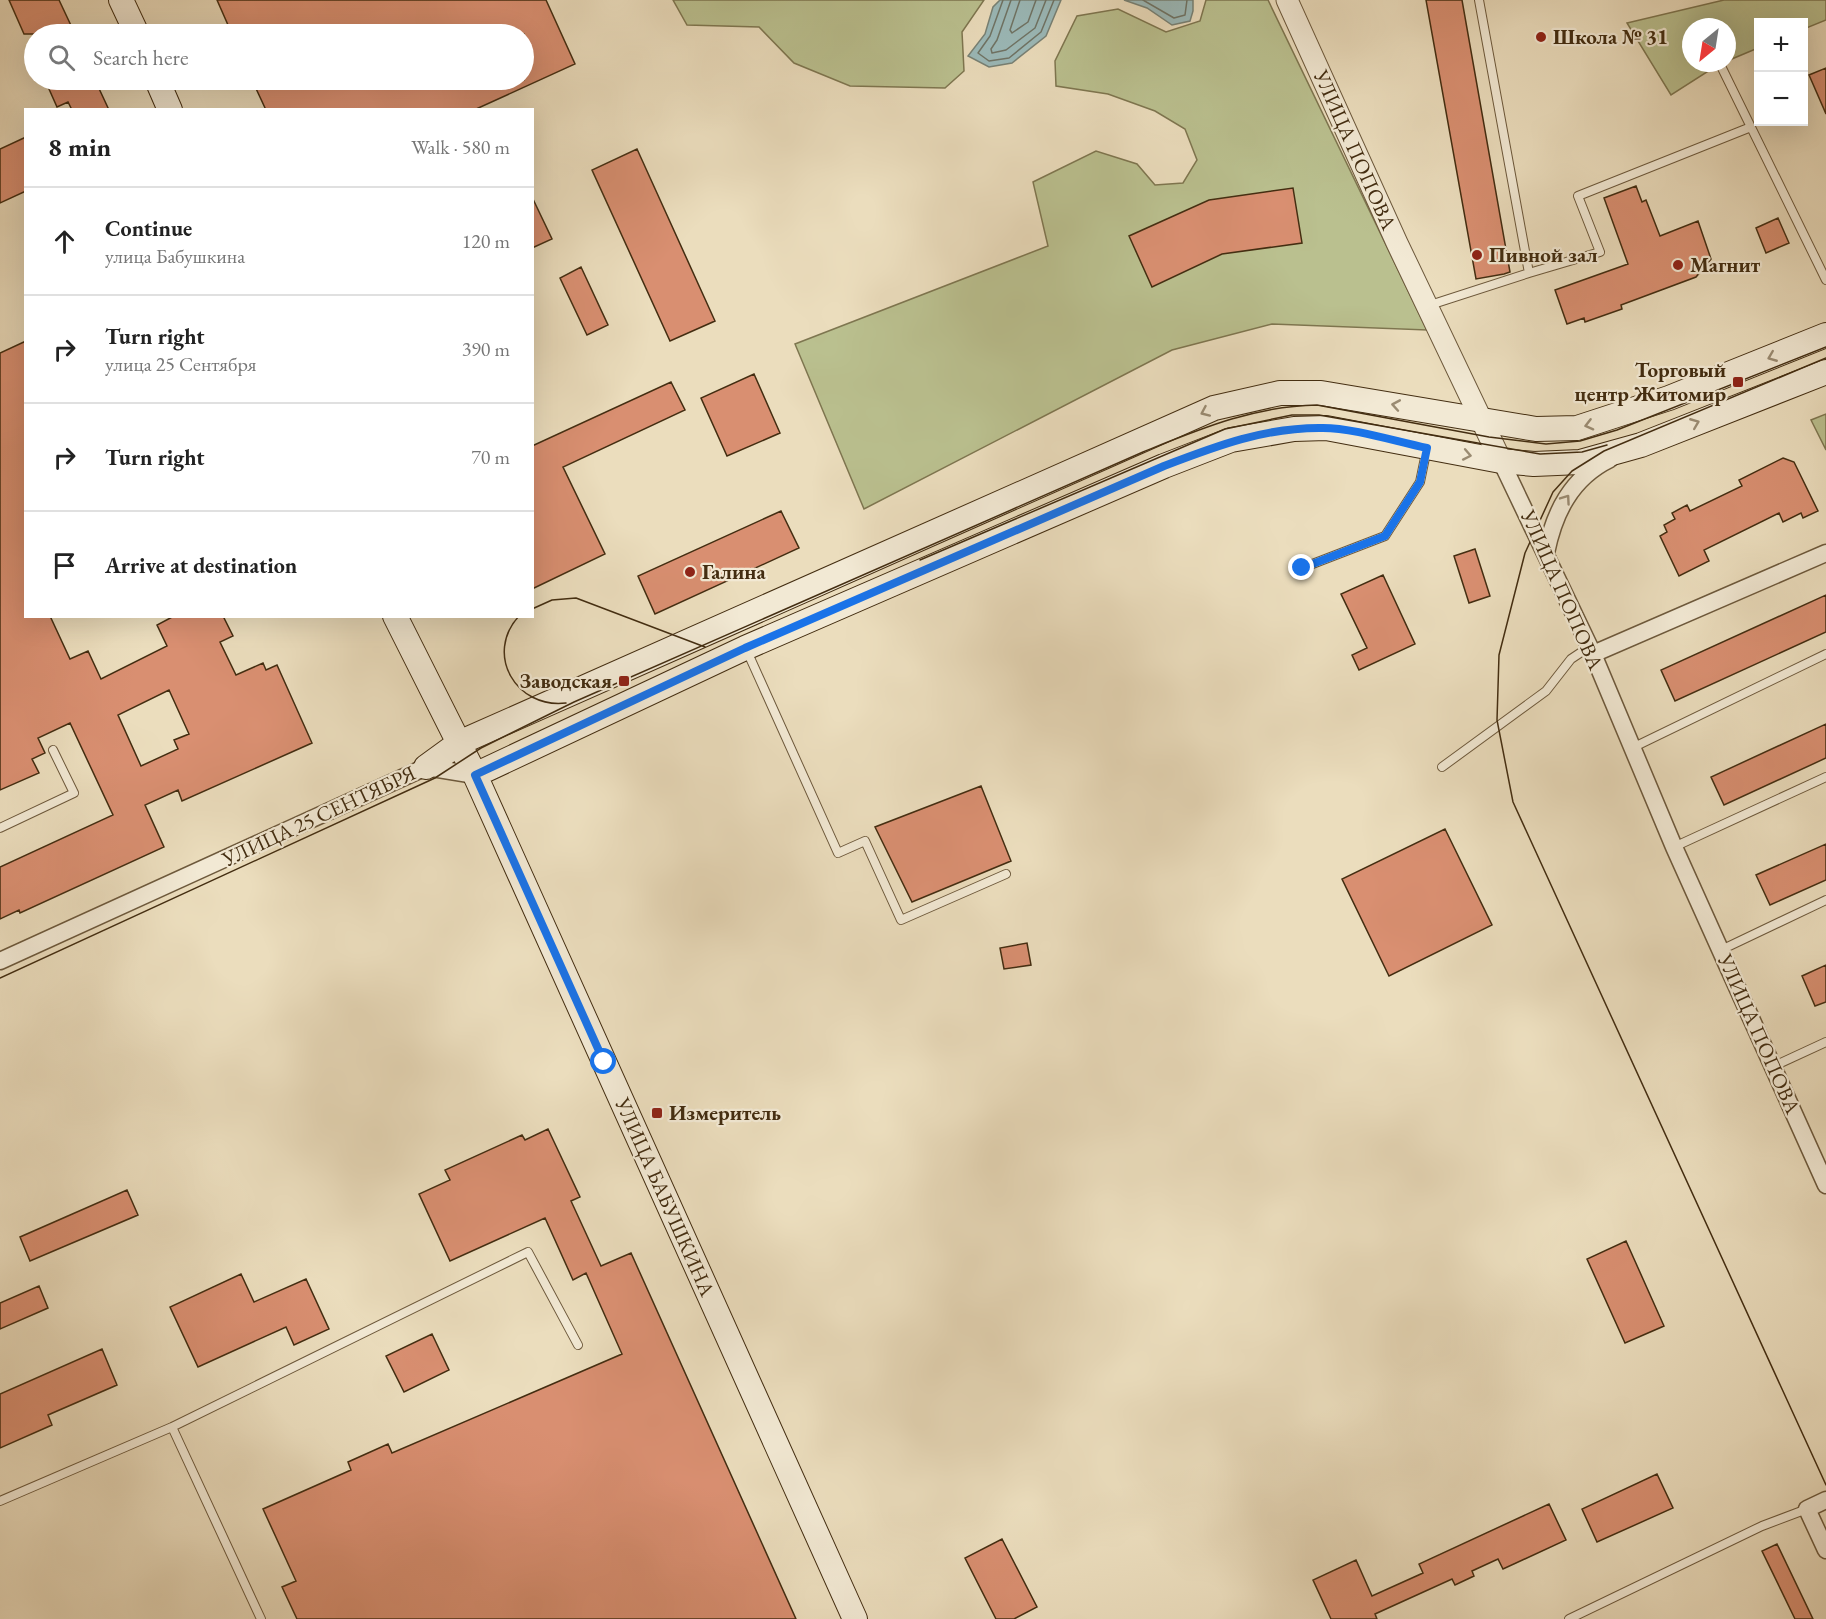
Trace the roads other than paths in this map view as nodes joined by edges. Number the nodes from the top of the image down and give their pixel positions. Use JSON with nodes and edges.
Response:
{"nodes":[{"id":1,"x":122,"y":0,"type":"edge"},
{"id":2,"x":1287,"y":0,"type":"edge"},
{"id":3,"x":1479,"y":0,"type":"edge"},
{"id":4,"x":133,"y":24,"type":"edge"},
{"id":5,"x":1724,"y":72,"type":"edge"},
{"id":6,"x":161,"y":90,"type":"edge"},
{"id":7,"x":169,"y":108,"type":"edge"},
{"id":8,"x":1751,"y":127,"type":"junction"},
{"id":9,"x":1529,"y":273,"type":"junction"},
{"id":10,"x":1826,"y":280,"type":"edge"},
{"id":11,"x":1427,"y":306,"type":"junction"},
{"id":12,"x":1826,"y":335,"type":"edge"},
{"id":13,"x":1826,"y":372,"type":"edge"},
{"id":14,"x":1481,"y":420,"type":"junction"},
{"id":15,"x":1641,"y":445,"type":"junction"},
{"id":16,"x":1427,"y":448,"type":"junction"},
{"id":17,"x":1501,"y":461,"type":"junction"},
{"id":18,"x":1826,"y":553,"type":"edge"},
{"id":19,"x":1546,"y":554,"type":"junction"},
{"id":20,"x":1302,"y":568,"type":"dead end"},
{"id":21,"x":396,"y":618,"type":"edge"},
{"id":22,"x":745,"y":648,"type":"junction"},
{"id":23,"x":1591,"y":651,"type":"junction"},
{"id":24,"x":1826,"y":654,"type":"edge"},
{"id":25,"x":459,"y":743,"type":"junction"},
{"id":26,"x":1632,"y":748,"type":"junction"},
{"id":27,"x":54,"y":750,"type":"dead end"},
{"id":28,"x":426,"y":767,"type":"junction"},
{"id":29,"x":1442,"y":767,"type":"dead end"},
{"id":30,"x":475,"y":775,"type":"junction"},
{"id":31,"x":1826,"y":777,"type":"edge"},
{"id":32,"x":0,"y":828,"type":"edge"},
{"id":33,"x":1674,"y":847,"type":"junction"},
{"id":34,"x":1006,"y":874,"type":"dead end"},
{"id":35,"x":1826,"y":900,"type":"edge"},
{"id":36,"x":1721,"y":950,"type":"junction"},
{"id":37,"x":0,"y":961,"type":"edge"},
{"id":38,"x":1826,"y":1042,"type":"edge"},
{"id":39,"x":1774,"y":1066,"type":"junction"},
{"id":40,"x":1826,"y":1185,"type":"edge"},
{"id":41,"x":578,"y":1345,"type":"dead end"},
{"id":42,"x":172,"y":1427,"type":"junction"},
{"id":43,"x":1826,"y":1500,"type":"edge"},
{"id":44,"x":0,"y":1502,"type":"edge"},
{"id":45,"x":1807,"y":1509,"type":"junction"},
{"id":46,"x":1826,"y":1550,"type":"edge"},
{"id":47,"x":261,"y":1619,"type":"edge"},
{"id":48,"x":855,"y":1619,"type":"edge"},
{"id":49,"x":1569,"y":1619,"type":"edge"}],
"edges":[{"from":1,"to":4,"type":"main road"},
{"from":2,"to":11,"type":"street","name":"УЛИЦА ПОПОВА"},
{"from":3,"to":9,"type":"lane"},
{"from":5,"to":8,"type":"lane"},
{"from":6,"to":7,"type":"main road"},
{"from":8,"to":9,"type":"lane"},
{"from":8,"to":10,"type":"lane"},
{"from":9,"to":11,"type":"lane"},
{"from":11,"to":14,"type":"street","name":"УЛИЦА ПОПОВА"},
{"from":12,"to":14,"type":"main road","one_way":true},
{"from":15,"to":13,"type":"main road","one_way":true},
{"from":14,"to":17,"type":"street","name":"УЛИЦА ПОПОВА"},
{"from":14,"to":25,"type":"main road","one_way":true},
{"from":15,"to":17,"type":"main road"},
{"from":19,"to":15,"type":"street","one_way":true},
{"from":16,"to":17,"type":"main road","one_way":true},
{"from":16,"to":20,"type":"lane"},
{"from":16,"to":22,"type":"main road"},
{"from":17,"to":19,"type":"street","name":"УЛИЦА ПОПОВА"},
{"from":18,"to":23,"type":"street"},
{"from":19,"to":23,"type":"street","name":"УЛИЦА ПОПОВА"},
{"from":21,"to":25,"type":"main road","name":"УЛИЦА БАБУШКИНА"},
{"from":22,"to":30,"type":"main road"},
{"from":22,"to":34,"type":"lane"},
{"from":23,"to":26,"type":"street","name":"УЛИЦА ПОПОВА"},
{"from":23,"to":29,"type":"lane"},
{"from":24,"to":26,"type":"lane"},
{"from":25,"to":28,"type":"main road"},
{"from":25,"to":30,"type":"main road","name":"УЛИЦА БАБУШКИНА"},
{"from":26,"to":33,"type":"street","name":"УЛИЦА ПОПОВА"},
{"from":27,"to":32,"type":"lane"},
{"from":28,"to":30,"type":"street","name":"УЛИЦА 25 СЕНТЯБРЯ"},
{"from":28,"to":37,"type":"street","name":"УЛИЦА 25 СЕНТЯБРЯ"},
{"from":30,"to":48,"type":"main road","name":"УЛИЦА БАБУШКИНА"},
{"from":31,"to":33,"type":"lane"},
{"from":33,"to":36,"type":"street","name":"УЛИЦА ПОПОВА"},
{"from":35,"to":36,"type":"lane"},
{"from":36,"to":39,"type":"street","name":"УЛИЦА ПОПОВА"},
{"from":38,"to":39,"type":"lane"},
{"from":39,"to":40,"type":"street","name":"УЛИЦА ПОПОВА"},
{"from":41,"to":42,"type":"lane"},
{"from":42,"to":44,"type":"lane"},
{"from":42,"to":47,"type":"lane"},
{"from":43,"to":45,"type":"street"},
{"from":45,"to":46,"type":"street"},
{"from":45,"to":49,"type":"lane"}]}
